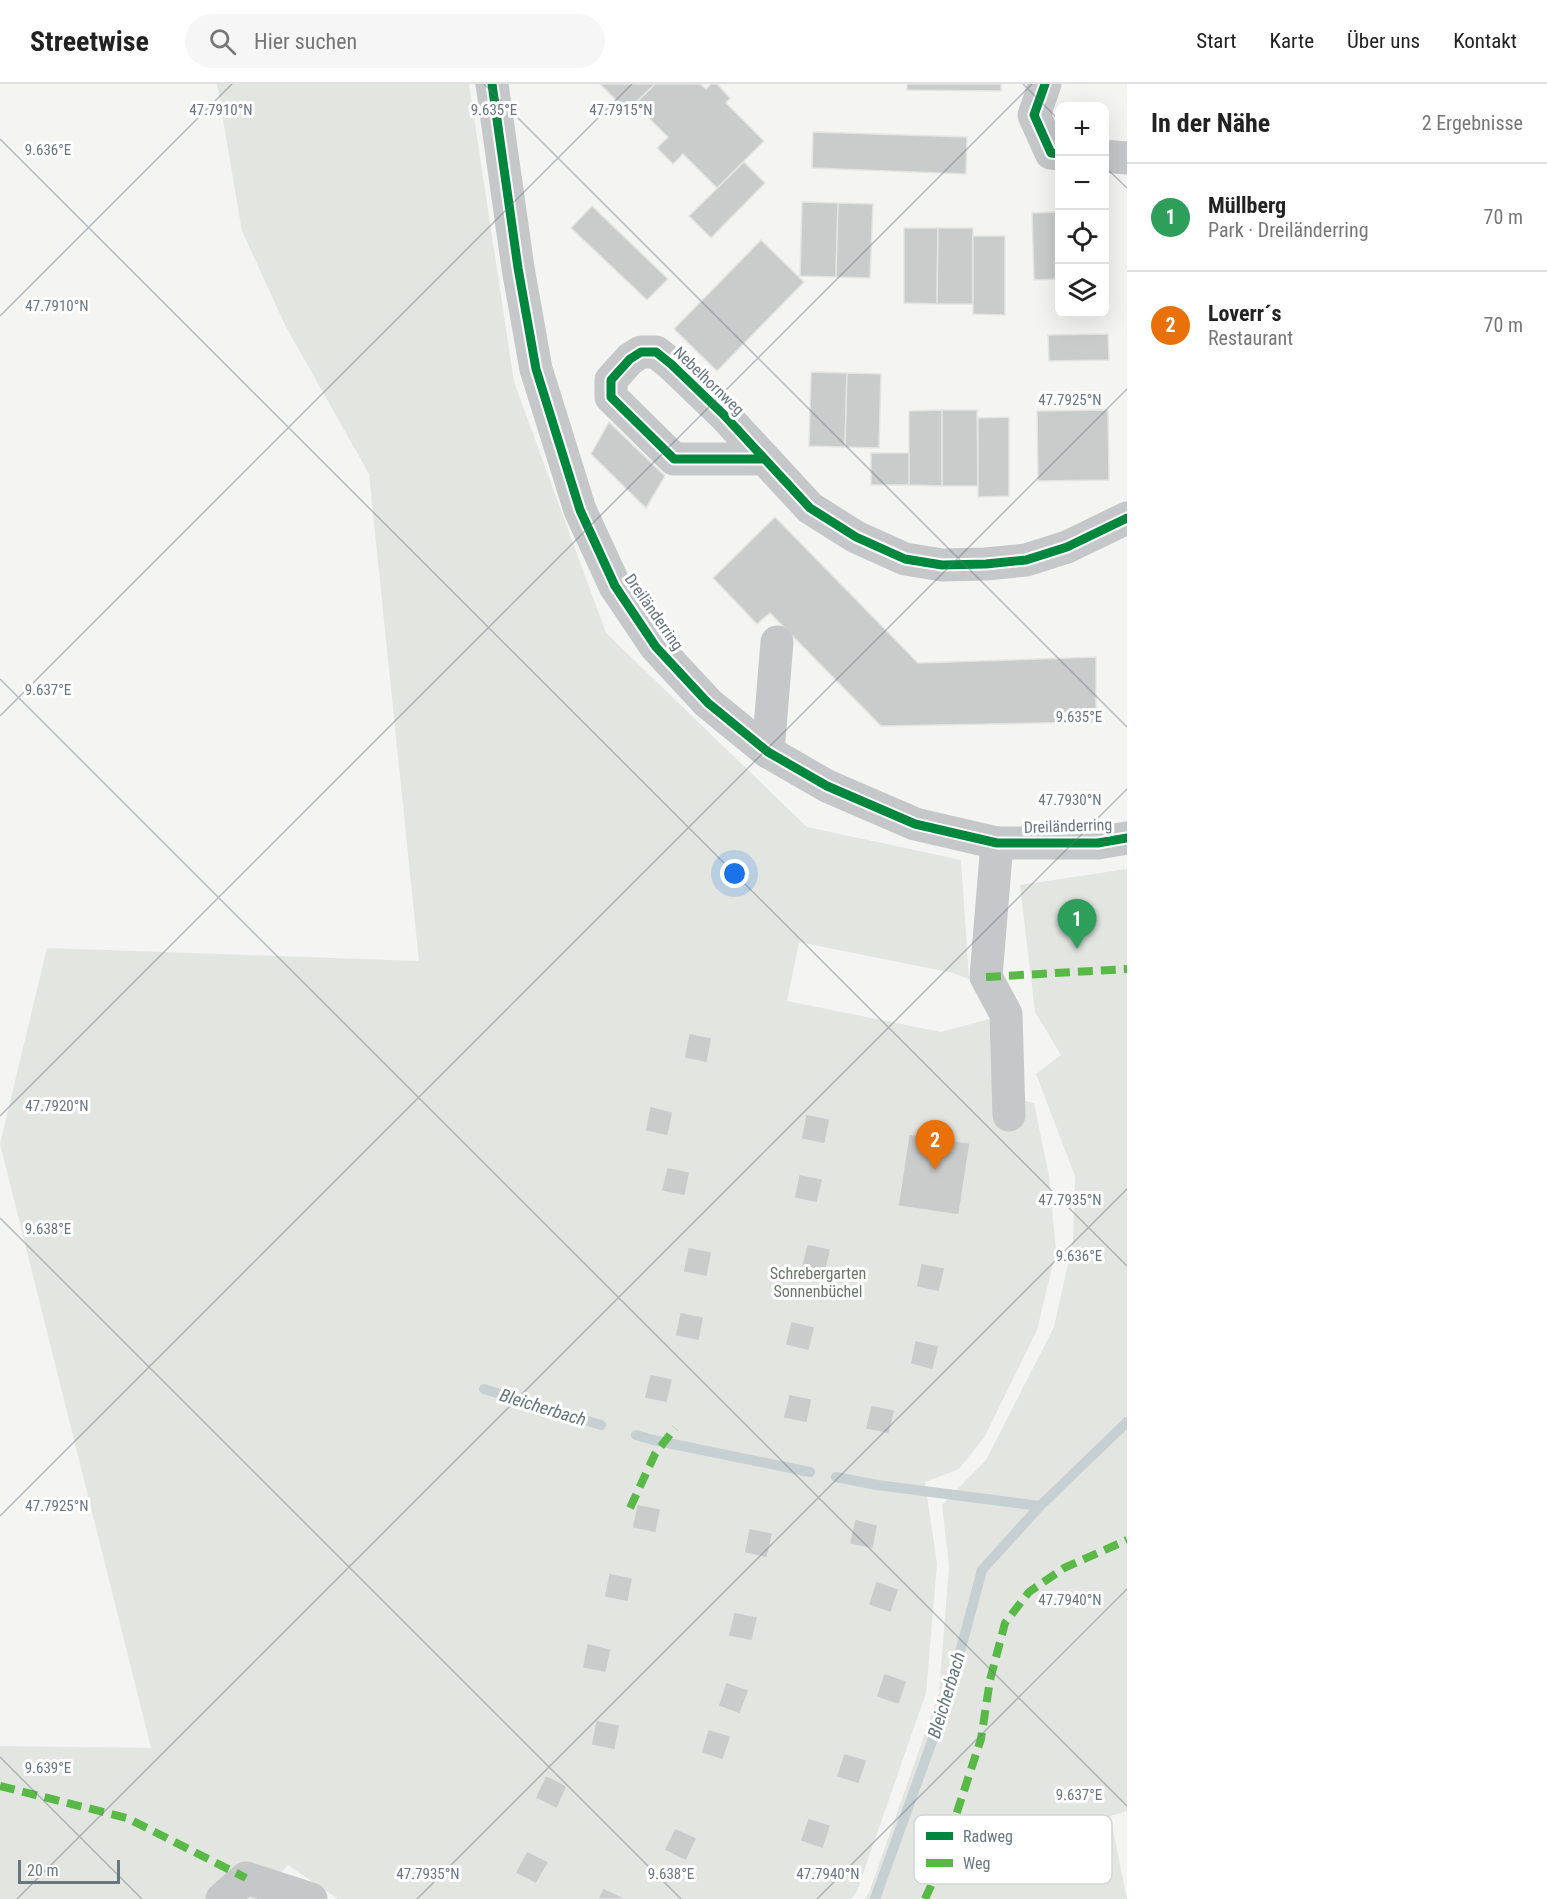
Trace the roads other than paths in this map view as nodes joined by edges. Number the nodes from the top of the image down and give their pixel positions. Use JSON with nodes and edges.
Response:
{"nodes":[{"id":1,"x":492,"y":84,"type":"edge"},
{"id":2,"x":1045,"y":84,"type":"edge"},
{"id":3,"x":1055,"y":154,"type":"edge"},
{"id":4,"x":1109,"y":156,"type":"edge"},
{"id":5,"x":1127,"y":158,"type":"edge"},
{"id":6,"x":764,"y":459,"type":"dead end"},
{"id":7,"x":1127,"y":518,"type":"edge"},
{"id":8,"x":777,"y":642,"type":"dead end"},
{"id":9,"x":768,"y":752,"type":"junction"},
{"id":10,"x":1127,"y":838,"type":"edge"},
{"id":11,"x":997,"y":843,"type":"junction"},
{"id":12,"x":1009,"y":1115,"type":"dead end"},
{"id":13,"x":222,"y":1899,"type":"edge"},
{"id":14,"x":311,"y":1899,"type":"edge"}],
"edges":[{"from":1,"to":9,"type":"street","name":"Dreiländerring"},
{"from":2,"to":3,"type":"street"},
{"from":4,"to":5,"type":"street"},
{"from":6,"to":7,"type":"street"},
{"from":8,"to":9,"type":"street"},
{"from":9,"to":11,"type":"street","name":"Dreiländerring"},
{"from":10,"to":11,"type":"street","name":"Dreiländerring"},
{"from":11,"to":12,"type":"street"},
{"from":13,"to":14,"type":"street"}]}
